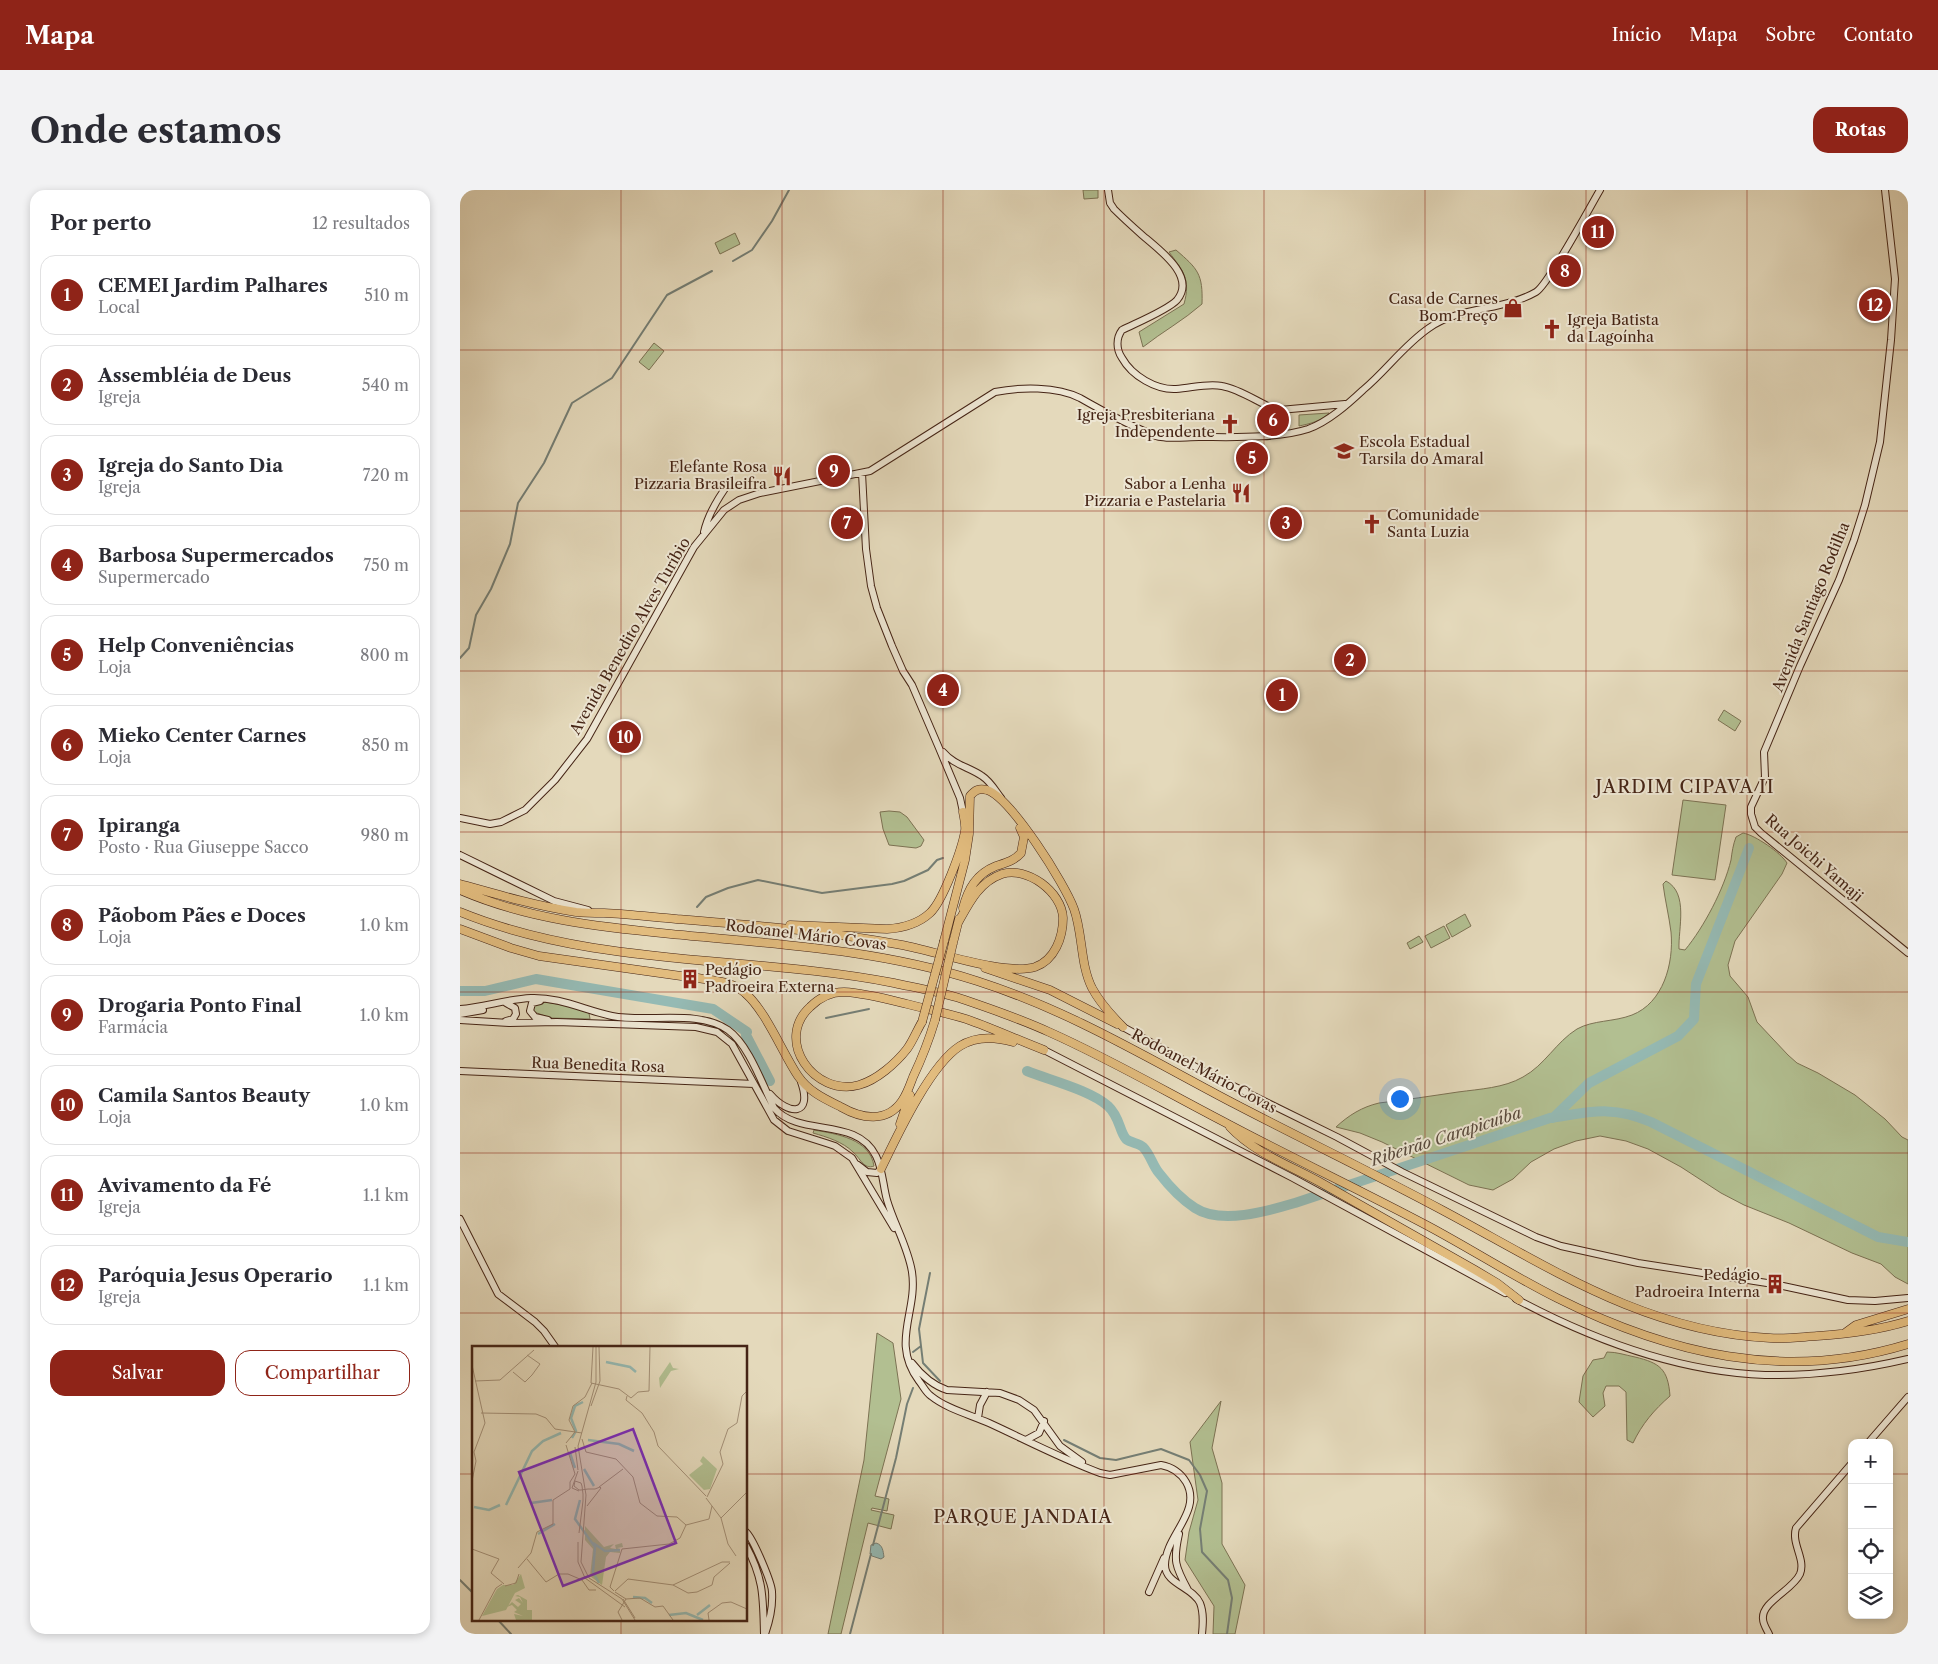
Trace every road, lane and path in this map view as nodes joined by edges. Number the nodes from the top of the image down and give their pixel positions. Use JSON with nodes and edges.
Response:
{"nodes":[{"id":1,"x":1108,"y":190,"type":"edge"},
{"id":2,"x":1600,"y":190,"type":"edge"},
{"id":3,"x":1886,"y":190,"type":"edge"},
{"id":4,"x":1347,"y":404,"type":"junction"},
{"id":5,"x":862,"y":473,"type":"junction"},
{"id":6,"x":729,"y":483,"type":"dead end"},
{"id":7,"x":703,"y":534,"type":"junction"},
{"id":8,"x":939,"y":748,"type":"junction"},
{"id":9,"x":1764,"y":762,"type":"joint"},
{"id":10,"x":1011,"y":811,"type":"junction"},
{"id":11,"x":963,"y":812,"type":"joint"},
{"id":12,"x":460,"y":818,"type":"edge"},
{"id":13,"x":969,"y":826,"type":"junction"},
{"id":14,"x":964,"y":835,"type":"junction"},
{"id":15,"x":967,"y":848,"type":"junction"},
{"id":16,"x":460,"y":855,"type":"edge"},
{"id":17,"x":460,"y":884,"type":"edge"},
{"id":18,"x":460,"y":890,"type":"edge"},
{"id":19,"x":460,"y":912,"type":"edge"},
{"id":20,"x":604,"y":913,"type":"junction"},
{"id":21,"x":958,"y":923,"type":"junction"},
{"id":22,"x":740,"y":924,"type":"junction"},
{"id":23,"x":460,"y":929,"type":"edge"},
{"id":24,"x":1908,"y":952,"type":"edge"},
{"id":25,"x":957,"y":958,"type":"junction"},
{"id":26,"x":681,"y":976,"type":"tunnel mouth"},
{"id":27,"x":698,"y":978,"type":"tunnel mouth"},
{"id":28,"x":551,"y":999,"type":"junction"},
{"id":29,"x":504,"y":1003,"type":"junction"},
{"id":30,"x":460,"y":1009,"type":"edge"},
{"id":31,"x":461,"y":1018,"type":"edge"},
{"id":32,"x":502,"y":1022,"type":"junction"},
{"id":33,"x":557,"y":1022,"type":"junction"},
{"id":34,"x":1123,"y":1027,"type":"junction"},
{"id":35,"x":927,"y":1046,"type":"junction"},
{"id":36,"x":1044,"y":1050,"type":"junction"},
{"id":37,"x":746,"y":1068,"type":"junction"},
{"id":38,"x":460,"y":1070,"type":"edge"},
{"id":39,"x":799,"y":1078,"type":"junction"},
{"id":40,"x":735,"y":1082,"type":"junction"},
{"id":41,"x":754,"y":1084,"type":"junction"},
{"id":42,"x":763,"y":1086,"type":"junction"},
{"id":43,"x":1227,"y":1124,"type":"junction"},
{"id":44,"x":893,"y":1145,"type":"junction"},
{"id":45,"x":852,"y":1158,"type":"junction"},
{"id":46,"x":881,"y":1168,"type":"junction"},
{"id":47,"x":460,"y":1219,"type":"edge"},
{"id":48,"x":900,"y":1237,"type":"junction"},
{"id":49,"x":1767,"y":1283,"type":"tunnel mouth"},
{"id":50,"x":1783,"y":1286,"type":"tunnel mouth"},
{"id":51,"x":1908,"y":1298,"type":"edge"},
{"id":52,"x":1519,"y":1300,"type":"junction"},
{"id":53,"x":1908,"y":1309,"type":"edge"},
{"id":54,"x":1908,"y":1321,"type":"edge"},
{"id":55,"x":1843,"y":1334,"type":"junction"},
{"id":56,"x":1908,"y":1344,"type":"edge"},
{"id":57,"x":555,"y":1346,"type":"edge"},
{"id":58,"x":907,"y":1356,"type":"junction"},
{"id":59,"x":1908,"y":1359,"type":"edge"},
{"id":60,"x":987,"y":1392,"type":"junction"},
{"id":61,"x":1908,"y":1397,"type":"edge"},
{"id":62,"x":978,"y":1418,"type":"junction"},
{"id":63,"x":1044,"y":1421,"type":"junction"},
{"id":64,"x":1871,"y":1439,"type":"edge"},
{"id":65,"x":1026,"y":1440,"type":"junction"},
{"id":66,"x":1848,"y":1468,"type":"edge"},
{"id":67,"x":1100,"y":1474,"type":"junction"},
{"id":68,"x":1181,"y":1524,"type":"junction"},
{"id":69,"x":748,"y":1534,"type":"edge"},
{"id":70,"x":752,"y":1539,"type":"junction"},
{"id":71,"x":748,"y":1546,"type":"edge"},
{"id":72,"x":748,"y":1550,"type":"edge"},
{"id":73,"x":1166,"y":1554,"type":"junction"},
{"id":74,"x":762,"y":1587,"type":"junction"},
{"id":75,"x":772,"y":1589,"type":"junction"},
{"id":76,"x":1189,"y":1591,"type":"junction"},
{"id":77,"x":1150,"y":1592,"type":"dead end"},
{"id":78,"x":763,"y":1596,"type":"junction"},
{"id":79,"x":772,"y":1600,"type":"junction"},
{"id":80,"x":764,"y":1634,"type":"edge"},
{"id":81,"x":1202,"y":1634,"type":"edge"},
{"id":82,"x":1769,"y":1634,"type":"edge"}],
"edges":[{"from":1,"to":4,"type":"main road"},
{"from":2,"to":4,"type":"main road","name":"Avenida Benedito Alves Turíbio"},
{"from":3,"to":9,"type":"main road","name":"Avenida Santiago Rodilha"},
{"from":4,"to":5,"type":"main road","name":"Avenida Benedito Alves Turíbio"},
{"from":5,"to":7,"type":"main road","name":"Avenida Benedito Alves Turíbio"},
{"from":5,"to":8,"type":"main road"},
{"from":6,"to":7,"type":"main road"},
{"from":7,"to":12,"type":"main road","name":"Avenida Benedito Alves Turíbio"},
{"from":8,"to":10,"type":"main road"},
{"from":8,"to":11,"type":"main road"},
{"from":9,"to":24,"type":"main road","name":"Rua Joichi Yamaji"},
{"from":10,"to":13,"type":"highway"},
{"from":10,"to":21,"type":"highway"},
{"from":10,"to":34,"type":"highway"},
{"from":11,"to":14,"type":"highway"},
{"from":13,"to":14,"type":"highway"},
{"from":13,"to":15,"type":"highway"},
{"from":14,"to":15,"type":"highway"},
{"from":14,"to":22,"type":"highway"},
{"from":15,"to":36,"type":"highway","bridge":true},
{"from":16,"to":20,"type":"main road"},
{"from":17,"to":20,"type":"highway"},
{"from":18,"to":55,"type":"highway","name":"Rodoanel Mário Covas"},
{"from":19,"to":43,"type":"highway"},
{"from":20,"to":22,"type":"highway"},
{"from":21,"to":25,"type":"highway"},
{"from":21,"to":35,"type":"highway","bridge":true},
{"from":22,"to":25,"type":"highway"},
{"from":23,"to":26,"type":"highway"},
{"from":25,"to":34,"type":"highway"},
{"from":27,"to":39,"type":"highway"},
{"from":28,"to":29,"type":"main road"},
{"from":28,"to":33,"type":"main road"},
{"from":28,"to":42,"type":"main road"},
{"from":29,"to":30,"type":"main road"},
{"from":29,"to":31,"type":"main road"},
{"from":29,"to":32,"type":"main road"},
{"from":31,"to":32,"type":"main road"},
{"from":32,"to":33,"type":"main road"},
{"from":33,"to":37,"type":"main road"},
{"from":34,"to":49,"type":"main road"},
{"from":35,"to":39,"type":"highway"},
{"from":35,"to":44,"type":"highway"},
{"from":36,"to":44,"type":"highway"},
{"from":36,"to":52,"type":"main road"},
{"from":37,"to":40,"type":"main road"},
{"from":37,"to":41,"type":"main road"},
{"from":38,"to":40,"type":"main road","name":"Rua Benedita Rosa"},
{"from":39,"to":42,"type":"main road"},
{"from":40,"to":41,"type":"main road","name":"Rua Benedita Rosa"},
{"from":41,"to":45,"type":"main road"},
{"from":42,"to":46,"type":"main road"},
{"from":43,"to":52,"type":"highway"},
{"from":43,"to":56,"type":"highway"},
{"from":44,"to":46,"type":"highway"},
{"from":45,"to":46,"type":"main road"},
{"from":45,"to":48,"type":"main road"},
{"from":46,"to":48,"type":"main road"},
{"from":47,"to":57,"type":"main road"},
{"from":48,"to":58,"type":"main road"},
{"from":50,"to":51,"type":"main road"},
{"from":52,"to":59,"type":"main road"},
{"from":53,"to":55,"type":"highway"},
{"from":54,"to":55,"type":"highway","name":"Rodoanel Mário Covas"},
{"from":58,"to":60,"type":"main road"},
{"from":58,"to":62,"type":"main road"},
{"from":60,"to":62,"type":"main road"},
{"from":60,"to":63,"type":"main road"},
{"from":61,"to":64,"type":"main road"},
{"from":62,"to":65,"type":"main road"},
{"from":63,"to":65,"type":"main road"},
{"from":63,"to":67,"type":"main road"},
{"from":65,"to":67,"type":"main road"},
{"from":66,"to":82,"type":"main road"},
{"from":67,"to":68,"type":"main road"},
{"from":68,"to":73,"type":"main road"},
{"from":68,"to":76,"type":"main road"},
{"from":69,"to":70,"type":"main road"},
{"from":70,"to":71,"type":"main road"},
{"from":70,"to":75,"type":"main road"},
{"from":72,"to":74,"type":"main road"},
{"from":73,"to":76,"type":"main road"},
{"from":73,"to":77,"type":"main road"},
{"from":74,"to":75,"type":"main road"},
{"from":74,"to":78,"type":"main road"},
{"from":75,"to":79,"type":"main road"},
{"from":76,"to":81,"type":"main road"},
{"from":78,"to":79,"type":"main road"},
{"from":78,"to":80,"type":"main road"},
{"from":79,"to":80,"type":"main road"}]}
